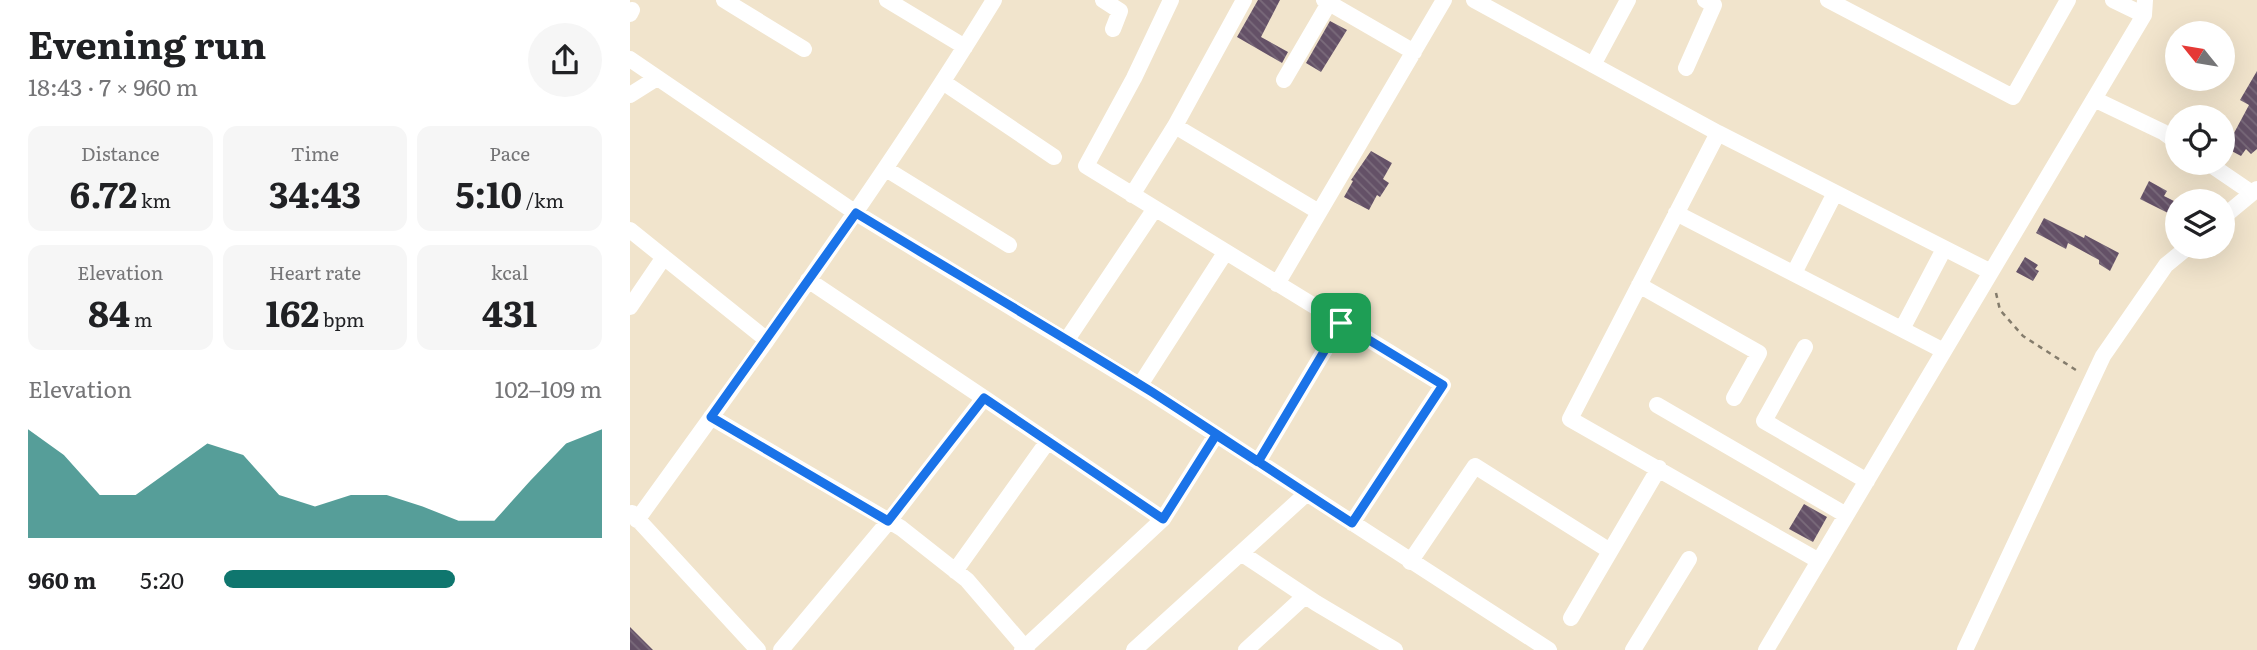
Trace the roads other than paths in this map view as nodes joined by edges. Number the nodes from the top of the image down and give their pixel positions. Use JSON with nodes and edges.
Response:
{"nodes":[{"id":1,"x":724,"y":0,"type":"edge"},
{"id":2,"x":887,"y":0,"type":"edge"},
{"id":3,"x":994,"y":0,"type":"edge"},
{"id":4,"x":1103,"y":0,"type":"edge"},
{"id":5,"x":1171,"y":0,"type":"edge"},
{"id":6,"x":1244,"y":0,"type":"edge"},
{"id":7,"x":1444,"y":0,"type":"edge"},
{"id":8,"x":1474,"y":0,"type":"edge"},
{"id":9,"x":1628,"y":0,"type":"edge"},
{"id":10,"x":1705,"y":0,"type":"edge"},
{"id":11,"x":1828,"y":0,"type":"edge"},
{"id":12,"x":2068,"y":0,"type":"edge"},
{"id":13,"x":2113,"y":0,"type":"edge"},
{"id":14,"x":1327,"y":1,"type":"edge"},
{"id":15,"x":2145,"y":7,"type":"edge"},
{"id":16,"x":1113,"y":30,"type":"dead end"},
{"id":17,"x":965,"y":47,"type":"junction"},
{"id":18,"x":804,"y":49,"type":"dead end"},
{"id":19,"x":1414,"y":52,"type":"junction"},
{"id":20,"x":630,"y":59,"type":"edge"},
{"id":21,"x":1593,"y":65,"type":"junction"},
{"id":22,"x":1686,"y":68,"type":"dead end"},
{"id":23,"x":657,"y":78,"type":"junction"},
{"id":24,"x":1284,"y":80,"type":"dead end"},
{"id":25,"x":943,"y":82,"type":"junction"},
{"id":26,"x":630,"y":95,"type":"edge"},
{"id":27,"x":2094,"y":99,"type":"junction"},
{"id":28,"x":1175,"y":126,"type":"junction"},
{"id":29,"x":1718,"y":133,"type":"junction"},
{"id":30,"x":2165,"y":133,"type":"edge"},
{"id":31,"x":1054,"y":157,"type":"dead end"},
{"id":32,"x":886,"y":169,"type":"junction"},
{"id":33,"x":2228,"y":175,"type":"edge"},
{"id":34,"x":2255,"y":191,"type":"edge"},
{"id":35,"x":1835,"y":193,"type":"junction"},
{"id":36,"x":1132,"y":195,"type":"junction"},
{"id":37,"x":2235,"y":207,"type":"edge"},
{"id":38,"x":1154,"y":210,"type":"junction"},
{"id":39,"x":1319,"y":212,"type":"junction"},
{"id":40,"x":856,"y":213,"type":"junction"},
{"id":41,"x":1676,"y":213,"type":"junction"},
{"id":42,"x":630,"y":230,"type":"edge"},
{"id":43,"x":1009,"y":245,"type":"dead end"},
{"id":44,"x":1944,"y":249,"type":"junction"},
{"id":45,"x":1225,"y":253,"type":"junction"},
{"id":46,"x":663,"y":257,"type":"junction"},
{"id":47,"x":2173,"y":259,"type":"edge"},
{"id":48,"x":1991,"y":272,"type":"junction"},
{"id":49,"x":1794,"y":274,"type":"junction"},
{"id":50,"x":808,"y":281,"type":"junction"},
{"id":51,"x":1277,"y":284,"type":"junction"},
{"id":52,"x":1639,"y":285,"type":"junction"},
{"id":53,"x":630,"y":307,"type":"edge"},
{"id":54,"x":1341,"y":323,"type":"junction"},
{"id":55,"x":1902,"y":329,"type":"junction"},
{"id":56,"x":767,"y":340,"type":"junction"},
{"id":57,"x":1066,"y":341,"type":"junction"},
{"id":58,"x":1805,"y":347,"type":"dead end"},
{"id":59,"x":1944,"y":351,"type":"junction"},
{"id":60,"x":1140,"y":385,"type":"junction"},
{"id":61,"x":984,"y":398,"type":"junction"},
{"id":62,"x":1734,"y":398,"type":"dead end"},
{"id":63,"x":1657,"y":405,"type":"dead end"},
{"id":64,"x":711,"y":417,"type":"junction"},
{"id":65,"x":1216,"y":435,"type":"junction"},
{"id":66,"x":1048,"y":441,"type":"junction"},
{"id":67,"x":1258,"y":462,"type":"junction"},
{"id":68,"x":1659,"y":468,"type":"junction"},
{"id":69,"x":1867,"y":481,"type":"junction"},
{"id":70,"x":1306,"y":494,"type":"junction"},
{"id":71,"x":1846,"y":515,"type":"junction"},
{"id":72,"x":634,"y":516,"type":"edge"},
{"id":73,"x":1163,"y":519,"type":"junction"},
{"id":74,"x":888,"y":521,"type":"junction"},
{"id":75,"x":1352,"y":523,"type":"junction"},
{"id":76,"x":1610,"y":551,"type":"junction"},
{"id":77,"x":1241,"y":553,"type":"junction"},
{"id":78,"x":1689,"y":559,"type":"dead end"},
{"id":79,"x":1819,"y":561,"type":"junction"},
{"id":80,"x":1410,"y":562,"type":"junction"},
{"id":81,"x":955,"y":571,"type":"junction"},
{"id":82,"x":1305,"y":596,"type":"junction"},
{"id":83,"x":1571,"y":618,"type":"dead end"},
{"id":84,"x":1025,"y":649,"type":"edge"},
{"id":85,"x":1543,"y":649,"type":"edge"},
{"id":86,"x":758,"y":650,"type":"edge"},
{"id":87,"x":781,"y":650,"type":"edge"},
{"id":88,"x":1134,"y":650,"type":"edge"},
{"id":89,"x":1246,"y":650,"type":"edge"},
{"id":90,"x":1395,"y":650,"type":"edge"},
{"id":91,"x":1633,"y":650,"type":"edge"},
{"id":92,"x":1766,"y":650,"type":"edge"},
{"id":93,"x":1965,"y":650,"type":"edge"}],
"edges":[{"from":1,"to":18,"type":"street"},
{"from":2,"to":17,"type":"street"},
{"from":3,"to":17,"type":"street"},
{"from":4,"to":16,"type":"street"},
{"from":5,"to":36,"type":"street"},
{"from":6,"to":28,"type":"street"},
{"from":7,"to":19,"type":"street"},
{"from":8,"to":21,"type":"street"},
{"from":9,"to":21,"type":"street"},
{"from":10,"to":22,"type":"street"},
{"from":11,"to":12,"type":"street"},
{"from":13,"to":15,"type":"street"},
{"from":14,"to":19,"type":"street"},
{"from":14,"to":24,"type":"street"},
{"from":15,"to":27,"type":"street"},
{"from":17,"to":25,"type":"street"},
{"from":19,"to":39,"type":"street"},
{"from":20,"to":23,"type":"street"},
{"from":21,"to":29,"type":"street"},
{"from":23,"to":26,"type":"street"},
{"from":23,"to":40,"type":"street"},
{"from":25,"to":31,"type":"street"},
{"from":25,"to":32,"type":"street"},
{"from":27,"to":30,"type":"street"},
{"from":27,"to":48,"type":"street"},
{"from":28,"to":36,"type":"street"},
{"from":28,"to":39,"type":"street"},
{"from":29,"to":35,"type":"street"},
{"from":29,"to":41,"type":"street"},
{"from":32,"to":40,"type":"street"},
{"from":32,"to":43,"type":"street"},
{"from":33,"to":34,"type":"street"},
{"from":34,"to":37,"type":"street"},
{"from":35,"to":44,"type":"street"},
{"from":35,"to":49,"type":"street"},
{"from":36,"to":38,"type":"street"},
{"from":38,"to":45,"type":"street"},
{"from":38,"to":57,"type":"street"},
{"from":39,"to":51,"type":"street"},
{"from":40,"to":50,"type":"street"},
{"from":40,"to":57,"type":"street"},
{"from":41,"to":49,"type":"street"},
{"from":41,"to":52,"type":"street"},
{"from":42,"to":46,"type":"street"},
{"from":44,"to":48,"type":"street"},
{"from":44,"to":55,"type":"street"},
{"from":45,"to":51,"type":"street"},
{"from":45,"to":60,"type":"street"},
{"from":46,"to":53,"type":"street"},
{"from":46,"to":56,"type":"street"},
{"from":47,"to":93,"type":"street"},
{"from":48,"to":59,"type":"street"},
{"from":49,"to":55,"type":"street"},
{"from":50,"to":56,"type":"street"},
{"from":50,"to":61,"type":"street"},
{"from":51,"to":54,"type":"street"},
{"from":52,"to":62,"type":"street"},
{"from":52,"to":68,"type":"street"},
{"from":54,"to":67,"type":"street"},
{"from":54,"to":75,"type":"street"},
{"from":55,"to":59,"type":"street"},
{"from":56,"to":64,"type":"street"},
{"from":57,"to":60,"type":"street"},
{"from":58,"to":69,"type":"street"},
{"from":59,"to":69,"type":"street"},
{"from":60,"to":65,"type":"street"},
{"from":61,"to":66,"type":"street"},
{"from":61,"to":74,"type":"street"},
{"from":63,"to":71,"type":"street"},
{"from":64,"to":72,"type":"street"},
{"from":64,"to":74,"type":"street"},
{"from":65,"to":67,"type":"street"},
{"from":65,"to":73,"type":"street"},
{"from":66,"to":73,"type":"street"},
{"from":66,"to":81,"type":"street"},
{"from":67,"to":70,"type":"street"},
{"from":68,"to":76,"type":"street"},
{"from":68,"to":79,"type":"street"},
{"from":69,"to":71,"type":"street"},
{"from":70,"to":75,"type":"street"},
{"from":70,"to":77,"type":"street"},
{"from":71,"to":79,"type":"street"},
{"from":72,"to":86,"type":"street"},
{"from":73,"to":84,"type":"street"},
{"from":74,"to":81,"type":"street"},
{"from":74,"to":87,"type":"street"},
{"from":75,"to":80,"type":"street"},
{"from":76,"to":80,"type":"street"},
{"from":76,"to":83,"type":"street"},
{"from":77,"to":82,"type":"street"},
{"from":77,"to":88,"type":"street"},
{"from":78,"to":91,"type":"street"},
{"from":79,"to":92,"type":"street"},
{"from":80,"to":85,"type":"street"},
{"from":81,"to":84,"type":"street"},
{"from":82,"to":89,"type":"street"},
{"from":82,"to":90,"type":"street"}]}
